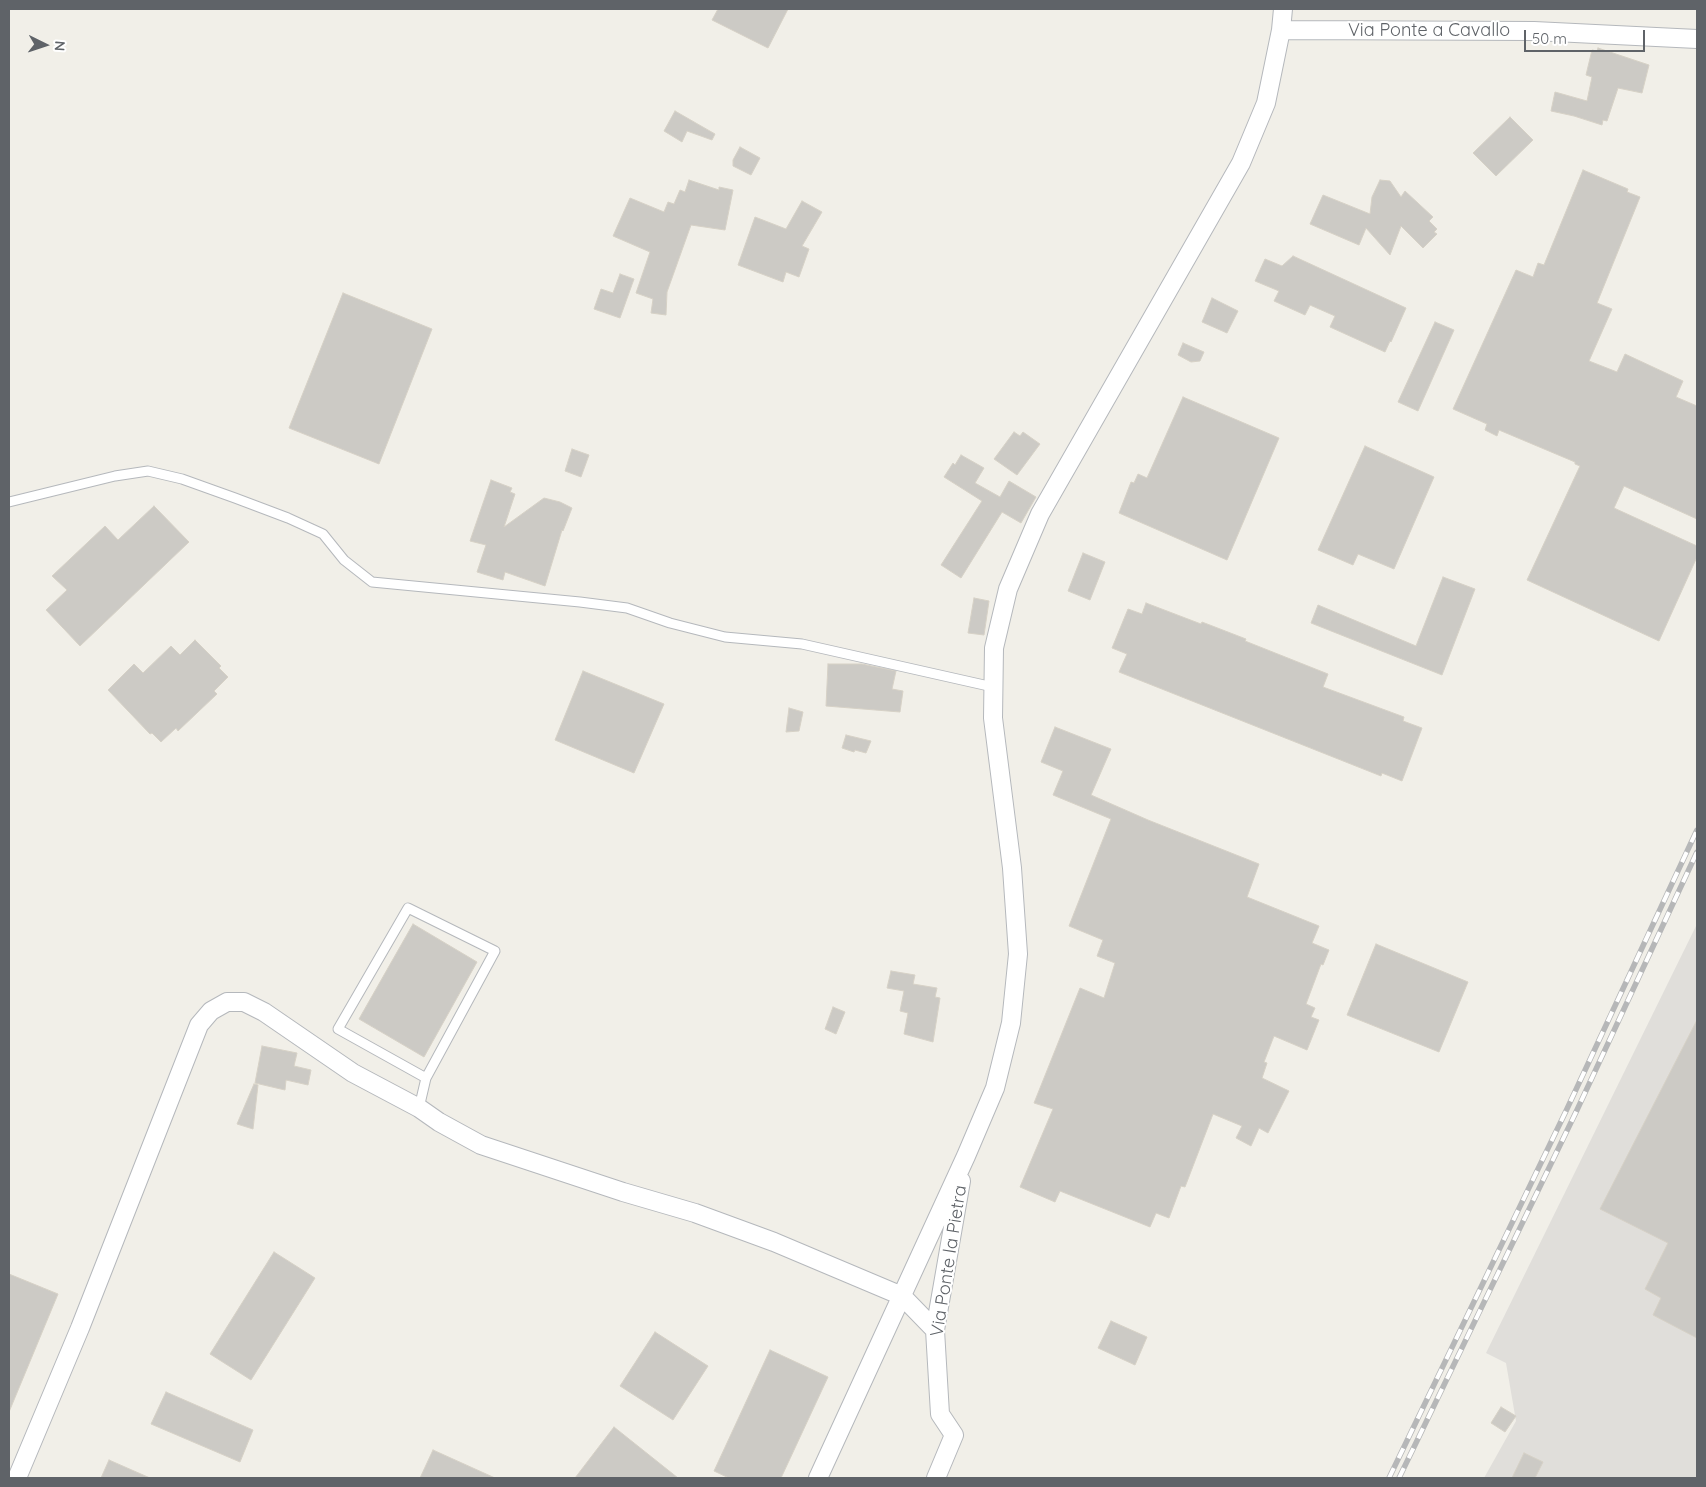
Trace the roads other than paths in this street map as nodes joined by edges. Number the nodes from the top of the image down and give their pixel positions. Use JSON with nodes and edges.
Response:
{"nodes":[{"id":1,"x":1283,"y":9,"type":"edge"},
{"id":2,"x":1281,"y":30,"type":"junction"},
{"id":3,"x":1697,"y":39,"type":"edge"},
{"id":4,"x":9,"y":502,"type":"edge"},
{"id":5,"x":993,"y":687,"type":"junction"},
{"id":6,"x":426,"y":1078,"type":"junction"},
{"id":7,"x":419,"y":1108,"type":"junction"},
{"id":8,"x":966,"y":1156,"type":"junction"},
{"id":9,"x":902,"y":1296,"type":"junction"},
{"id":10,"x":935,"y":1330,"type":"junction"},
{"id":11,"x":16,"y":1478,"type":"edge"},
{"id":12,"x":818,"y":1478,"type":"edge"},
{"id":13,"x":936,"y":1478,"type":"edge"}],
"edges":[{"from":1,"to":2,"type":"street"},
{"from":2,"to":3,"type":"street","name":"Via Ponte a Cavallo"},
{"from":2,"to":5,"type":"street"},
{"from":4,"to":5,"type":"lane"},
{"from":5,"to":8,"type":"street"},
{"from":6,"to":6,"type":"lane"},
{"from":6,"to":7,"type":"lane"},
{"from":7,"to":9,"type":"street"},
{"from":7,"to":11,"type":"street"},
{"from":8,"to":9,"type":"street"},
{"from":8,"to":10,"type":"street","name":"Via Ponte la Pietra"},
{"from":9,"to":10,"type":"street"},
{"from":9,"to":12,"type":"street"},
{"from":10,"to":13,"type":"street","name":"Via Ponte la Pietra"}]}
